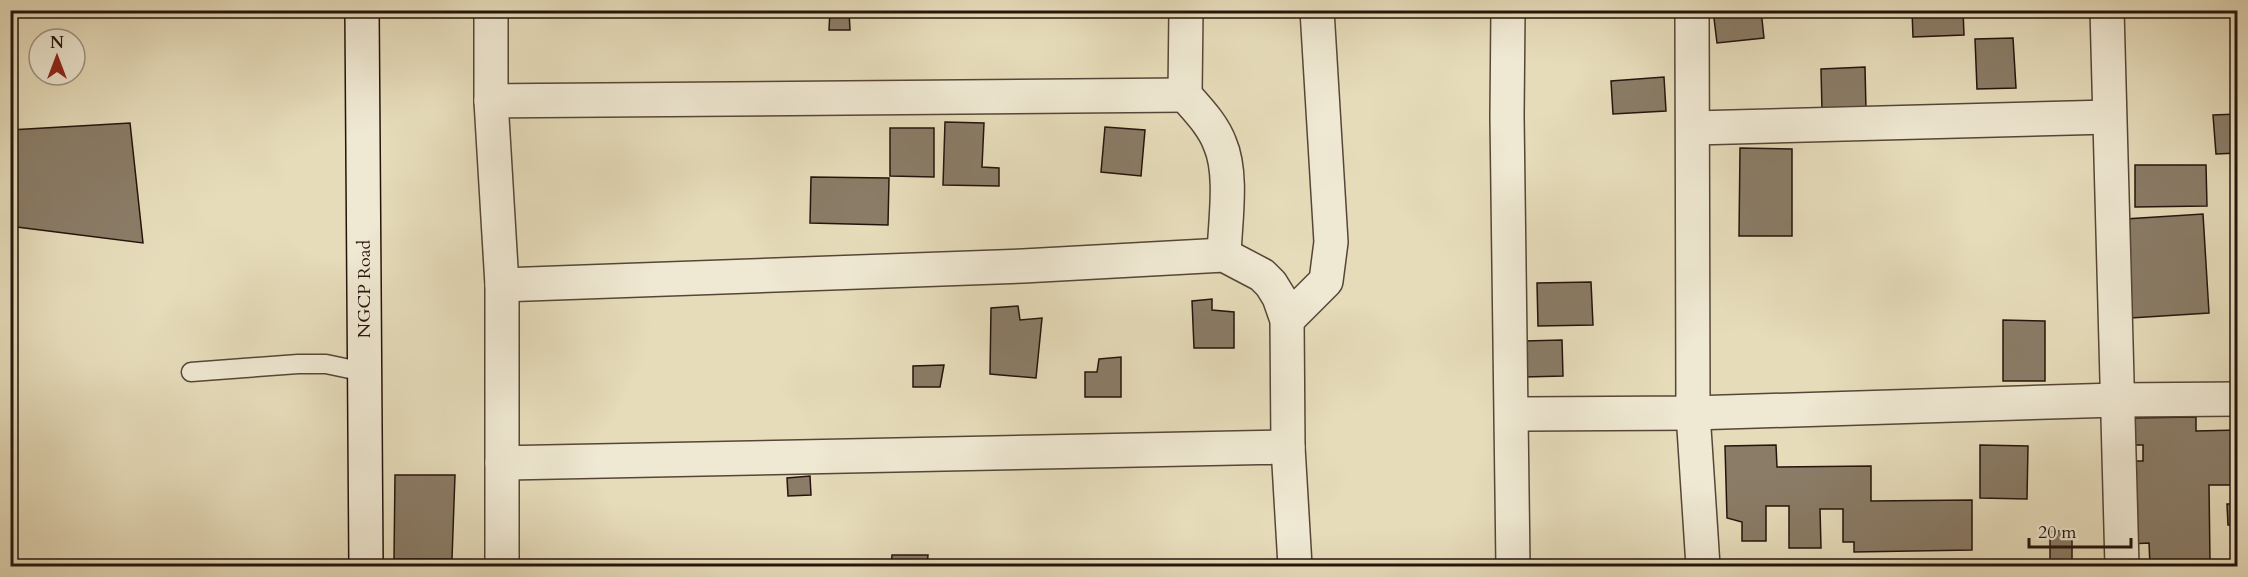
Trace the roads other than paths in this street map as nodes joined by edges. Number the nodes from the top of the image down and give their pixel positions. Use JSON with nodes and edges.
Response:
{"nodes":[{"id":1,"x":362,"y":10,"type":"edge"},
{"id":2,"x":491,"y":10,"type":"edge"},
{"id":3,"x":1186,"y":10,"type":"edge"},
{"id":4,"x":1317,"y":10,"type":"edge"},
{"id":5,"x":1508,"y":10,"type":"edge"},
{"id":6,"x":1692,"y":10,"type":"edge"},
{"id":7,"x":2107,"y":10,"type":"edge"},
{"id":8,"x":1185,"y":95,"type":"junction"},
{"id":9,"x":491,"y":101,"type":"junction"},
{"id":10,"x":2109,"y":117,"type":"junction"},
{"id":11,"x":1694,"y":129,"type":"junction"},
{"id":12,"x":1224,"y":255,"type":"junction"},
{"id":13,"x":502,"y":285,"type":"junction"},
{"id":14,"x":1287,"y":320,"type":"junction"},
{"id":15,"x":191,"y":372,"type":"dead end"},
{"id":16,"x":364,"y":372,"type":"junction"},
{"id":17,"x":2238,"y":399,"type":"edge"},
{"id":18,"x":2118,"y":400,"type":"junction"},
{"id":19,"x":1693,"y":413,"type":"junction"},
{"id":20,"x":1512,"y":414,"type":"junction"},
{"id":21,"x":1288,"y":447,"type":"junction"},
{"id":22,"x":502,"y":463,"type":"junction"},
{"id":23,"x":366,"y":567,"type":"edge"},
{"id":24,"x":502,"y":567,"type":"edge"},
{"id":25,"x":1295,"y":567,"type":"edge"},
{"id":26,"x":1513,"y":567,"type":"edge"},
{"id":27,"x":1703,"y":567,"type":"edge"},
{"id":28,"x":2122,"y":567,"type":"edge"}],
"edges":[{"from":1,"to":16,"type":"street","name":"NGCP Road"},
{"from":2,"to":9,"type":"street"},
{"from":3,"to":8,"type":"street"},
{"from":4,"to":14,"type":"street"},
{"from":5,"to":20,"type":"street"},
{"from":6,"to":11,"type":"street"},
{"from":7,"to":10,"type":"street"},
{"from":8,"to":9,"type":"street"},
{"from":8,"to":12,"type":"street"},
{"from":9,"to":13,"type":"street"},
{"from":10,"to":11,"type":"street"},
{"from":10,"to":18,"type":"street"},
{"from":11,"to":19,"type":"street"},
{"from":12,"to":13,"type":"street"},
{"from":12,"to":14,"type":"street"},
{"from":13,"to":22,"type":"street"},
{"from":14,"to":21,"type":"street"},
{"from":15,"to":16,"type":"lane"},
{"from":16,"to":23,"type":"street","name":"NGCP Road"},
{"from":17,"to":18,"type":"street"},
{"from":18,"to":19,"type":"street"},
{"from":18,"to":28,"type":"street"},
{"from":19,"to":20,"type":"street"},
{"from":19,"to":27,"type":"street"},
{"from":20,"to":26,"type":"street"},
{"from":21,"to":22,"type":"street"},
{"from":21,"to":25,"type":"street"},
{"from":22,"to":24,"type":"street"}]}
